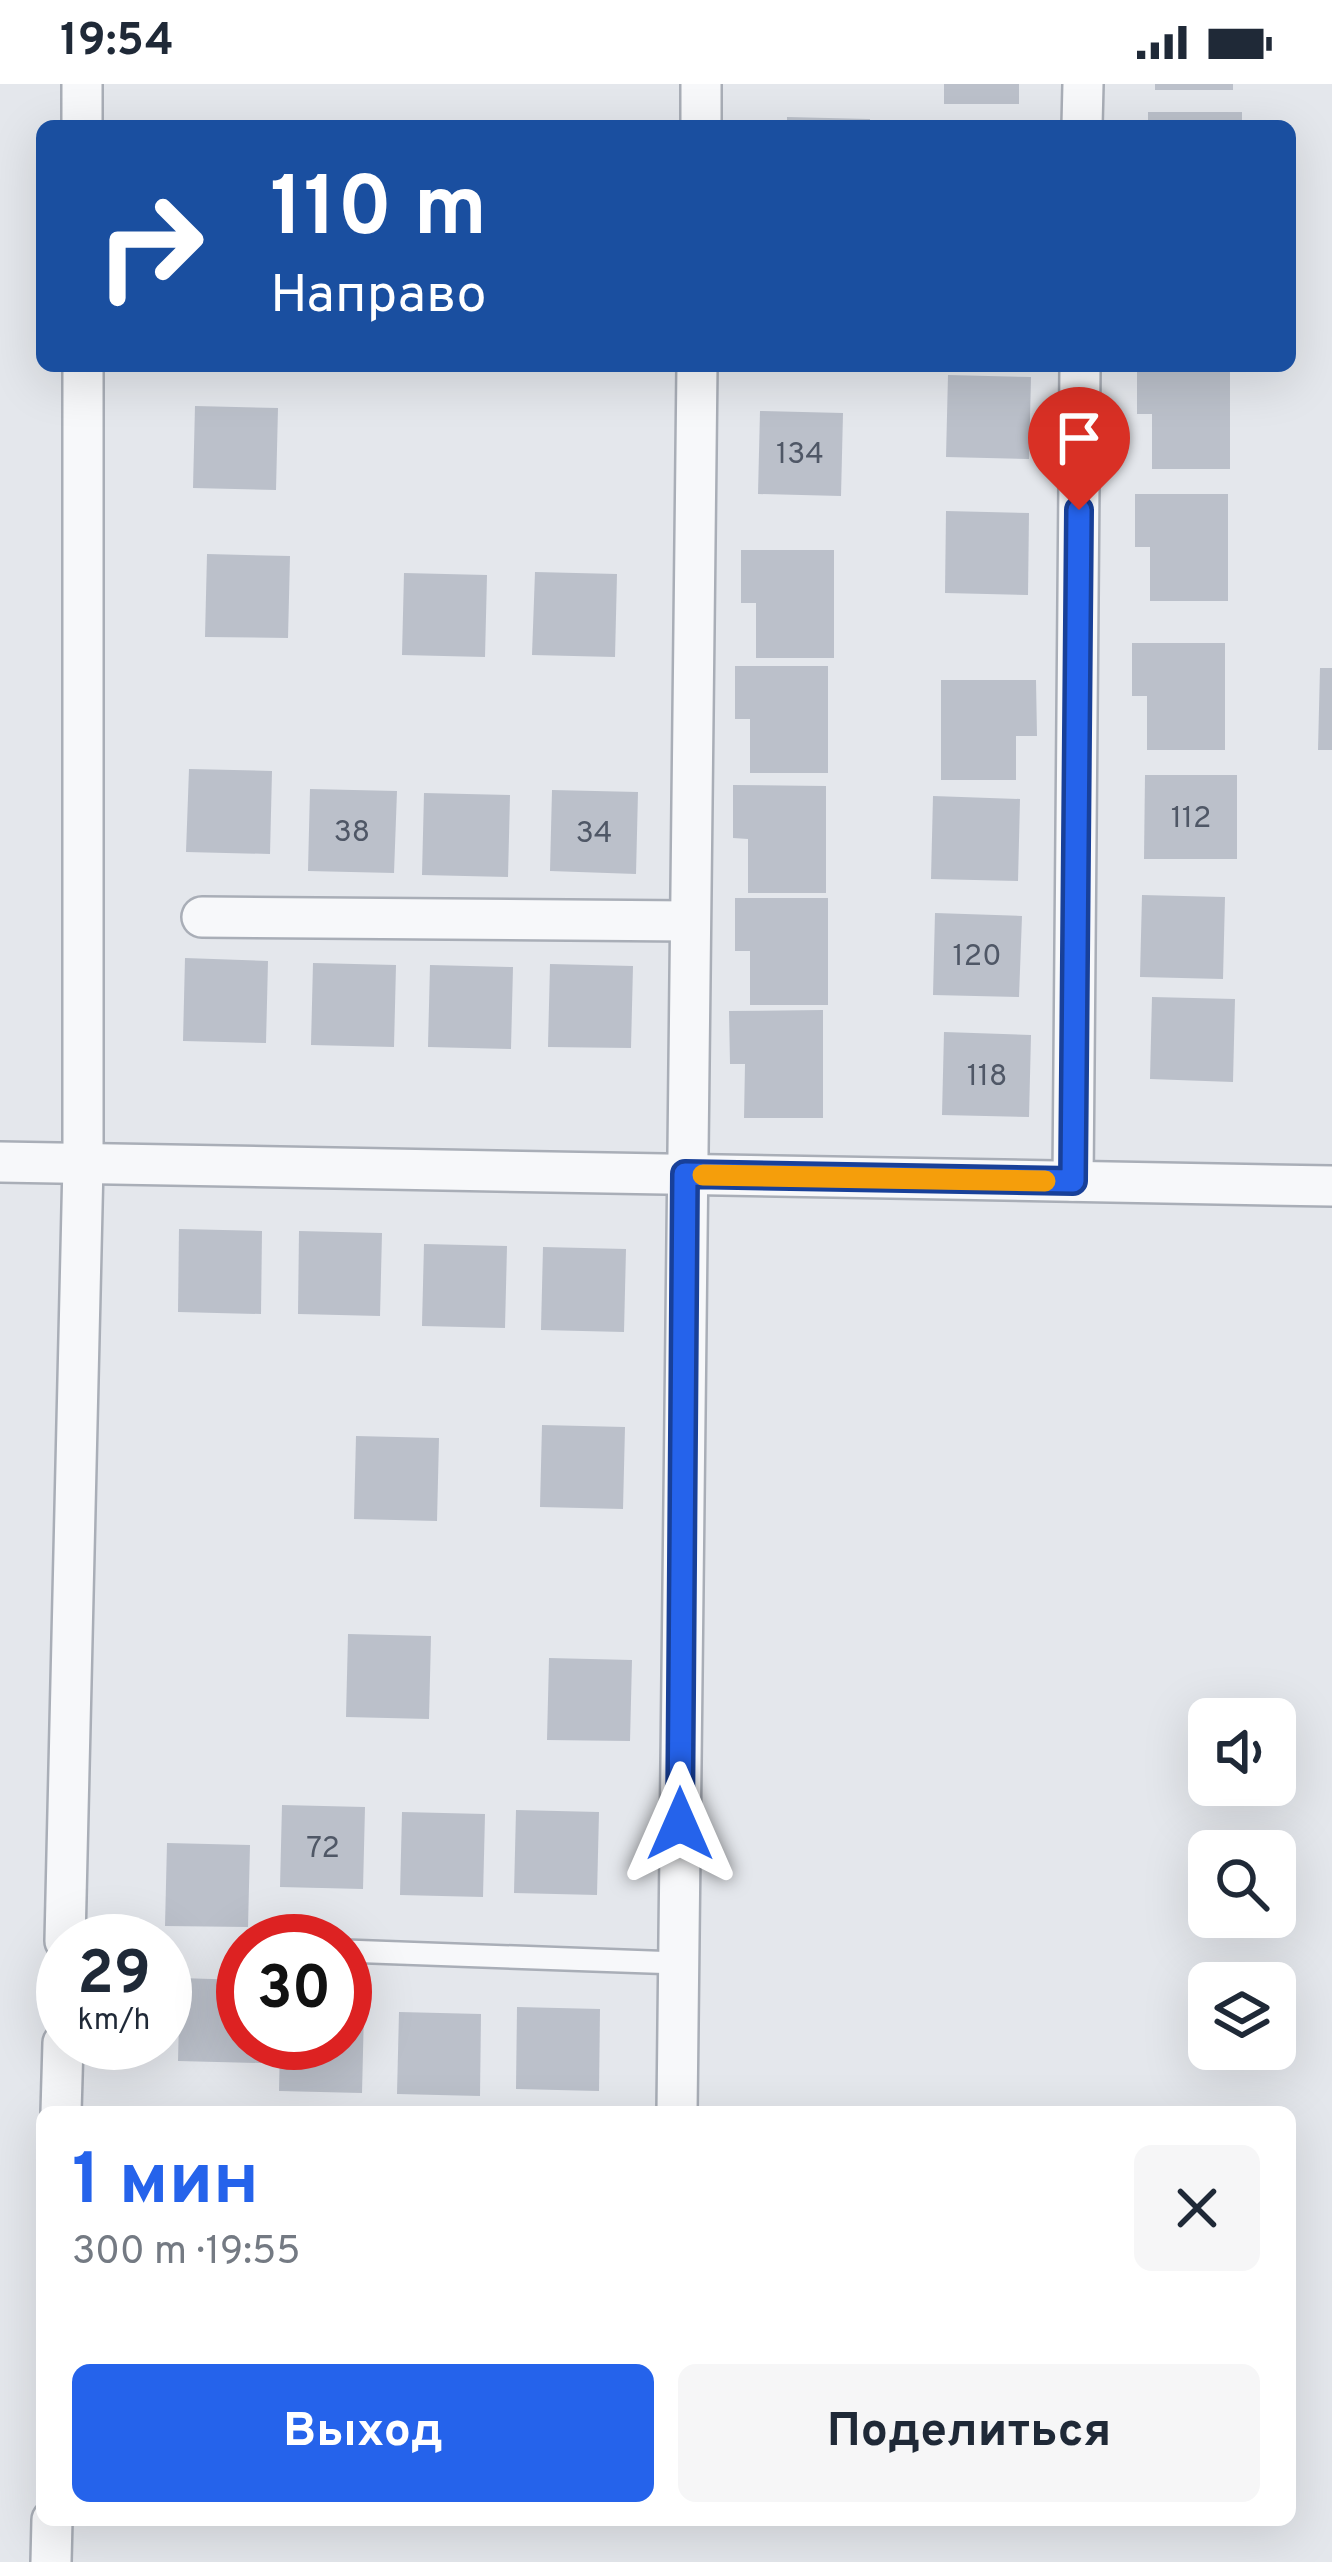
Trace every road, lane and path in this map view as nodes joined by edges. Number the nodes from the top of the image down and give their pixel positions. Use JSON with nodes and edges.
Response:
{"nodes":[{"id":1,"x":82,"y":84,"type":"edge"},
{"id":2,"x":701,"y":84,"type":"edge"},
{"id":3,"x":1083,"y":84,"type":"edge"},
{"id":4,"x":82,"y":120,"type":"edge"},
{"id":5,"x":701,"y":120,"type":"edge"},
{"id":6,"x":1082,"y":120,"type":"edge"},
{"id":7,"x":82,"y":372,"type":"edge"},
{"id":8,"x":697,"y":372,"type":"edge"},
{"id":9,"x":1080,"y":372,"type":"edge"},
{"id":10,"x":202,"y":916,"type":"dead end"},
{"id":11,"x":689,"y":921,"type":"junction"},
{"id":12,"x":0,"y":1162,"type":"edge"},
{"id":13,"x":83,"y":1164,"type":"junction"},
{"id":14,"x":685,"y":1174,"type":"junction"},
{"id":15,"x":1073,"y":1181,"type":"junction"},
{"id":16,"x":1332,"y":1186,"type":"edge"},
{"id":17,"x":66,"y":1914,"type":"edge"},
{"id":18,"x":372,"y":1952,"type":"edge"},
{"id":19,"x":678,"y":1963,"type":"junction"},
{"id":20,"x":63,"y":2070,"type":"edge"},
{"id":21,"x":62,"y":2106,"type":"edge"},
{"id":22,"x":677,"y":2106,"type":"edge"},
{"id":23,"x":52,"y":2526,"type":"edge"},
{"id":24,"x":51,"y":2562,"type":"edge"}],
"edges":[{"from":1,"to":4,"type":"street"},
{"from":2,"to":5,"type":"street"},
{"from":3,"to":6,"type":"street"},
{"from":7,"to":13,"type":"street"},
{"from":8,"to":11,"type":"street"},
{"from":9,"to":15,"type":"street"},
{"from":10,"to":11,"type":"street"},
{"from":11,"to":14,"type":"street"},
{"from":12,"to":13,"type":"street"},
{"from":13,"to":14,"type":"street"},
{"from":13,"to":17,"type":"street"},
{"from":14,"to":15,"type":"street"},
{"from":14,"to":19,"type":"street"},
{"from":15,"to":16,"type":"street"},
{"from":18,"to":19,"type":"lane"},
{"from":19,"to":22,"type":"street"},
{"from":20,"to":21,"type":"street"},
{"from":23,"to":24,"type":"street"}]}
